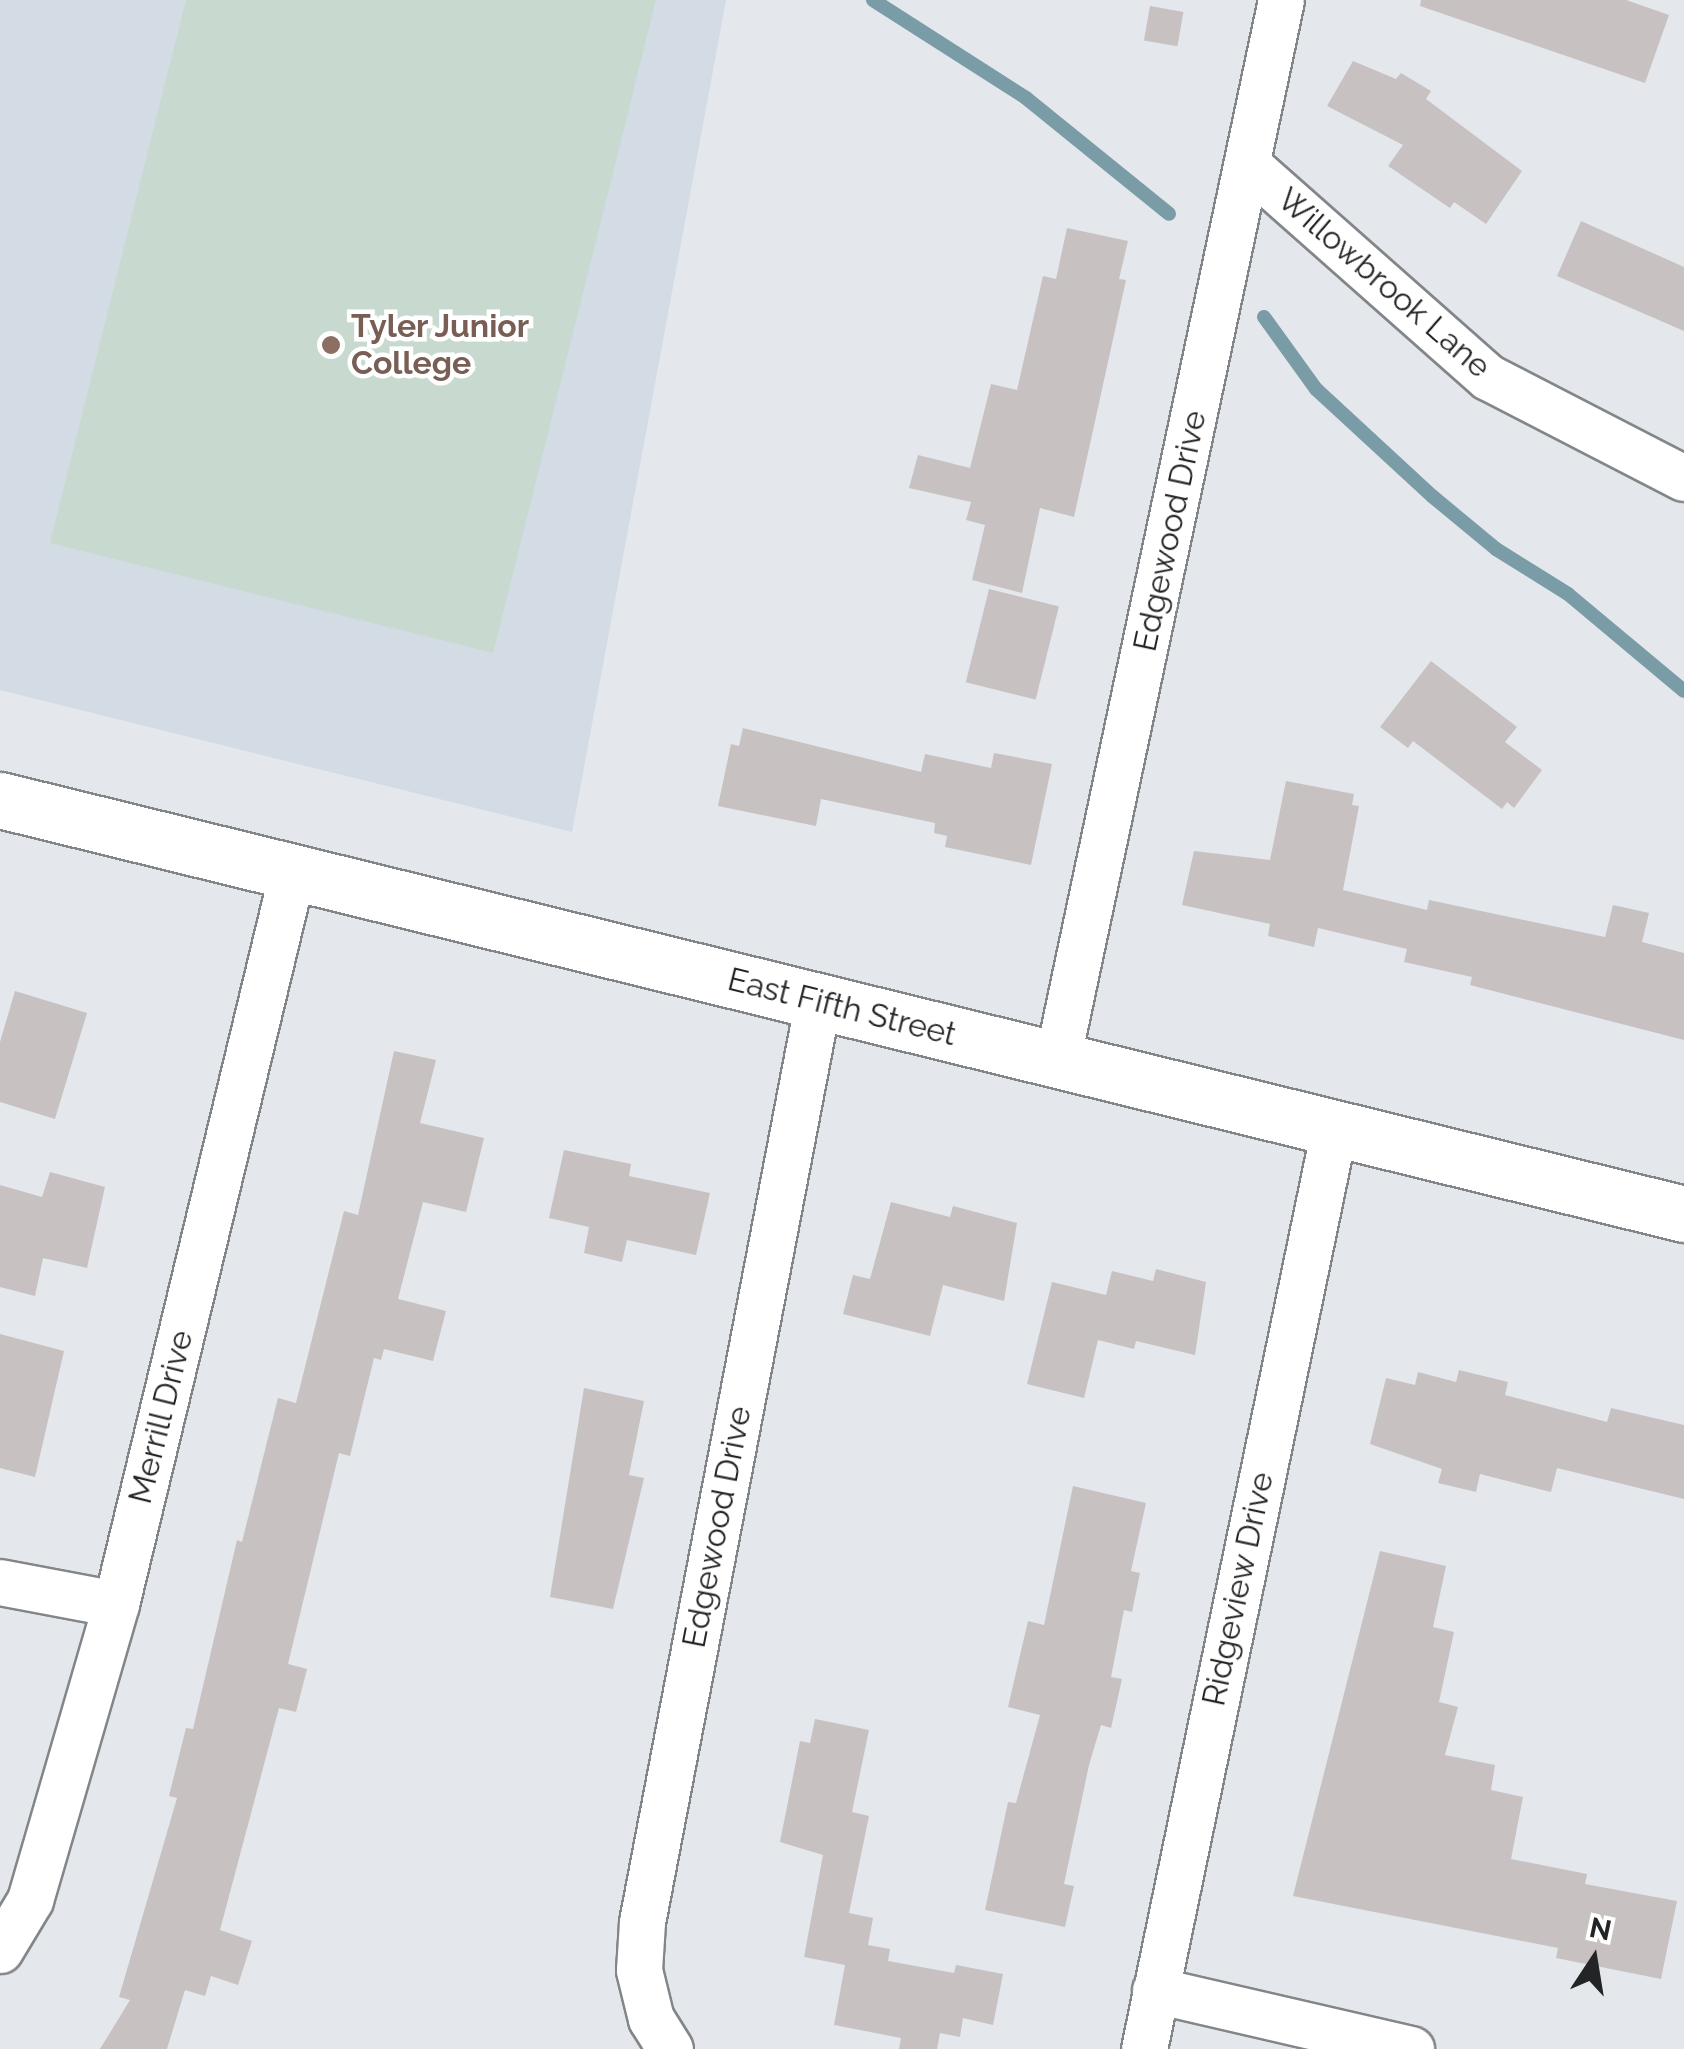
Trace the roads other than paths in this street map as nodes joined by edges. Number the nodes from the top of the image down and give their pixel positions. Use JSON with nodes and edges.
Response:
{"nodes":[{"id":1,"x":1281,"y":0,"type":"edge"},
{"id":2,"x":1248,"y":164,"type":"junction"},
{"id":3,"x":1684,"y":478,"type":"edge"},
{"id":4,"x":0,"y":800,"type":"edge"},
{"id":5,"x":292,"y":873,"type":"junction"},
{"id":6,"x":818,"y":1000,"type":"junction"},
{"id":7,"x":1056,"y":1062,"type":"junction"},
{"id":8,"x":1334,"y":1130,"type":"junction"},
{"id":9,"x":1684,"y":1214,"type":"edge"},
{"id":10,"x":0,"y":1582,"type":"edge"},
{"id":11,"x":116,"y":1604,"type":"junction"},
{"id":12,"x":0,"y":1950,"type":"edge"},
{"id":13,"x":1156,"y":1990,"type":"junction"},
{"id":14,"x":670,"y":2049,"type":"edge"},
{"id":15,"x":1144,"y":2049,"type":"edge"},
{"id":16,"x":1411,"y":2049,"type":"edge"}],
"edges":[{"from":1,"to":2,"type":"street","name":"Edgewood Drive"},
{"from":2,"to":3,"type":"street","name":"Willowbrook Lane"},
{"from":2,"to":7,"type":"street","name":"Edgewood Drive"},
{"from":4,"to":5,"type":"main road","name":"East Fifth Street"},
{"from":5,"to":6,"type":"main road","name":"East Fifth Street"},
{"from":5,"to":11,"type":"street","name":"Merrill Drive"},
{"from":6,"to":7,"type":"main road","name":"East Fifth Street"},
{"from":6,"to":14,"type":"street","name":"Edgewood Drive"},
{"from":7,"to":8,"type":"main road","name":"East Fifth Street"},
{"from":8,"to":9,"type":"main road","name":"East Fifth Street"},
{"from":8,"to":13,"type":"street","name":"Ridgeview Drive"},
{"from":10,"to":11,"type":"street"},
{"from":11,"to":12,"type":"street","name":"Merrill Drive"},
{"from":13,"to":15,"type":"street","name":"Ridgeview Drive"},
{"from":13,"to":16,"type":"street"}]}
